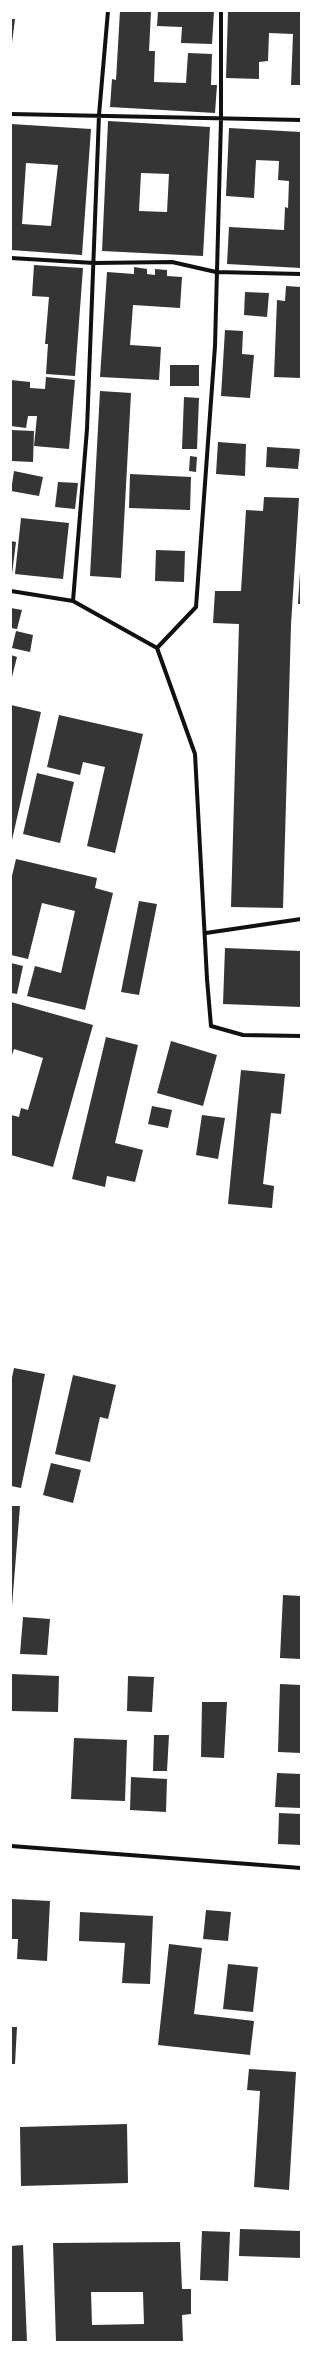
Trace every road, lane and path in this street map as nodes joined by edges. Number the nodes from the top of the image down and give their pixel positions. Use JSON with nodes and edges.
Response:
{"nodes":[{"id":1,"x":108,"y":11,"type":"edge"},
{"id":2,"x":221,"y":11,"type":"edge"},
{"id":3,"x":11,"y":114,"type":"edge"},
{"id":4,"x":99,"y":115,"type":"junction"},
{"id":5,"x":221,"y":120,"type":"junction"},
{"id":6,"x":301,"y":120,"type":"edge"},
{"id":7,"x":11,"y":258,"type":"edge"},
{"id":8,"x":94,"y":263,"type":"junction"},
{"id":9,"x":216,"y":272,"type":"junction"},
{"id":10,"x":301,"y":274,"type":"edge"},
{"id":11,"x":11,"y":591,"type":"edge"},
{"id":12,"x":73,"y":601,"type":"junction"},
{"id":13,"x":157,"y":648,"type":"junction"},
{"id":14,"x":301,"y":919,"type":"edge"},
{"id":15,"x":206,"y":933,"type":"junction"},
{"id":16,"x":301,"y":1036,"type":"edge"},
{"id":17,"x":11,"y":1846,"type":"edge"},
{"id":18,"x":301,"y":1868,"type":"edge"}],
"edges":[{"from":1,"to":4,"type":"street"},
{"from":2,"to":5,"type":"street"},
{"from":3,"to":4,"type":"street"},
{"from":4,"to":5,"type":"street"},
{"from":4,"to":8,"type":"street"},
{"from":5,"to":6,"type":"street"},
{"from":5,"to":9,"type":"street"},
{"from":7,"to":8,"type":"street"},
{"from":8,"to":9,"type":"street"},
{"from":8,"to":12,"type":"street"},
{"from":9,"to":10,"type":"street"},
{"from":9,"to":13,"type":"street"},
{"from":11,"to":12,"type":"street"},
{"from":12,"to":13,"type":"street"},
{"from":13,"to":15,"type":"street"},
{"from":14,"to":15,"type":"street"},
{"from":15,"to":16,"type":"street"},
{"from":17,"to":18,"type":"street"}]}
